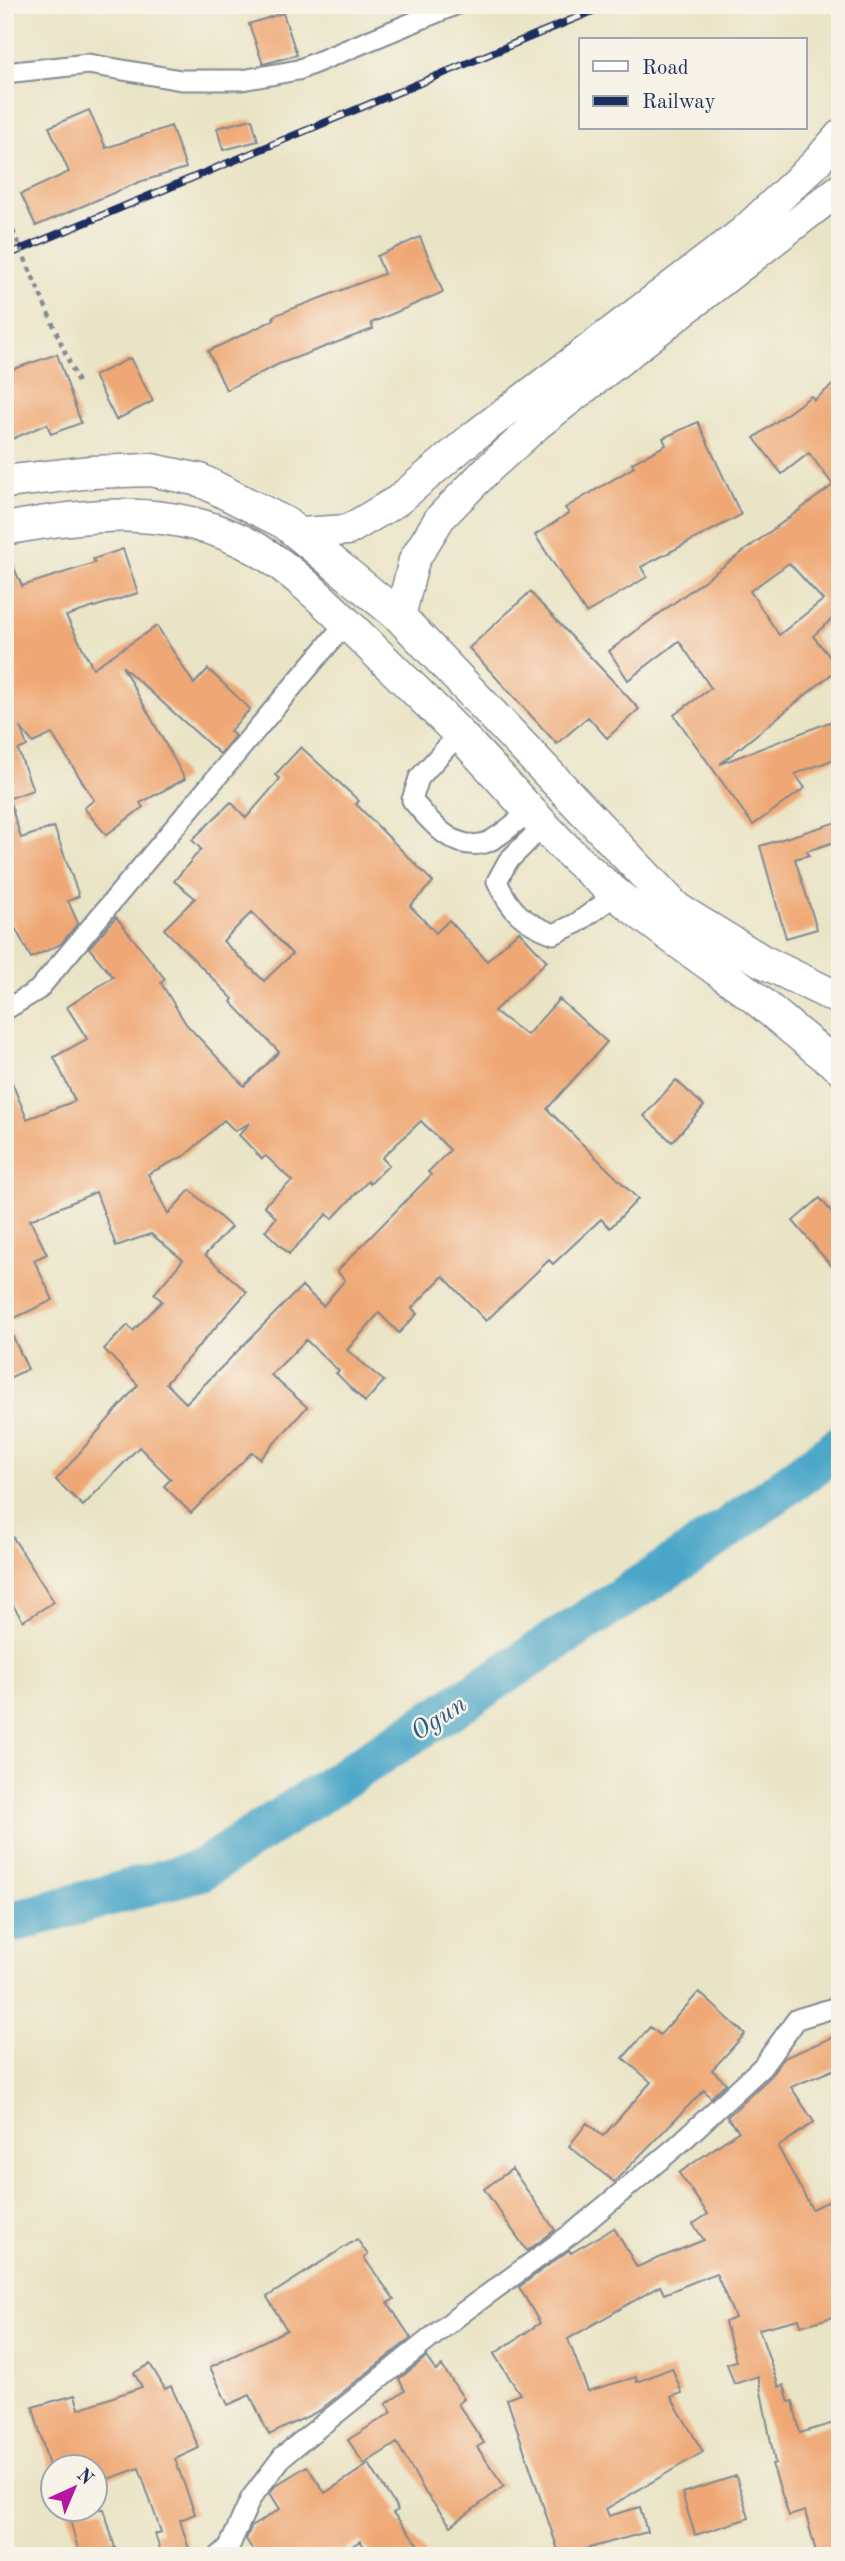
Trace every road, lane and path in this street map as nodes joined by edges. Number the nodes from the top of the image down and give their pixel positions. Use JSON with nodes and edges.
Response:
{"nodes":[{"id":1,"x":455,"y":5,"type":"edge"},
{"id":2,"x":5,"y":73,"type":"edge"},
{"id":3,"x":840,"y":135,"type":"edge"},
{"id":4,"x":840,"y":189,"type":"edge"},
{"id":5,"x":5,"y":212,"type":"edge"},
{"id":6,"x":79,"y":385,"type":"dead end"},
{"id":7,"x":5,"y":482,"type":"edge"},
{"id":8,"x":5,"y":528,"type":"edge"},
{"id":9,"x":300,"y":533,"type":"junction"},
{"id":10,"x":400,"y":617,"type":"junction"},
{"id":11,"x":346,"y":623,"type":"junction"},
{"id":12,"x":459,"y":734,"type":"junction"},
{"id":13,"x":537,"y":818,"type":"junction"},
{"id":14,"x":617,"y":894,"type":"junction"},
{"id":15,"x":840,"y":999,"type":"edge"},
{"id":16,"x":5,"y":1010,"type":"edge"},
{"id":17,"x":840,"y":1067,"type":"edge"},
{"id":18,"x":840,"y":2006,"type":"edge"},
{"id":19,"x":219,"y":2556,"type":"edge"}],
"edges":[{"from":1,"to":2,"type":"street"},
{"from":3,"to":9,"type":"main road"},
{"from":4,"to":10,"type":"main road"},
{"from":5,"to":6,"type":"path","bridge":true},
{"from":7,"to":9,"type":"highway"},
{"from":8,"to":11,"type":"highway"},
{"from":9,"to":10,"type":"highway"},
{"from":10,"to":15,"type":"highway"},
{"from":11,"to":12,"type":"highway"},
{"from":11,"to":16,"type":"street"},
{"from":12,"to":13,"type":"highway"},
{"from":12,"to":13,"type":"street"},
{"from":13,"to":14,"type":"highway"},
{"from":13,"to":14,"type":"street"},
{"from":14,"to":17,"type":"highway"},
{"from":18,"to":19,"type":"street"}]}
